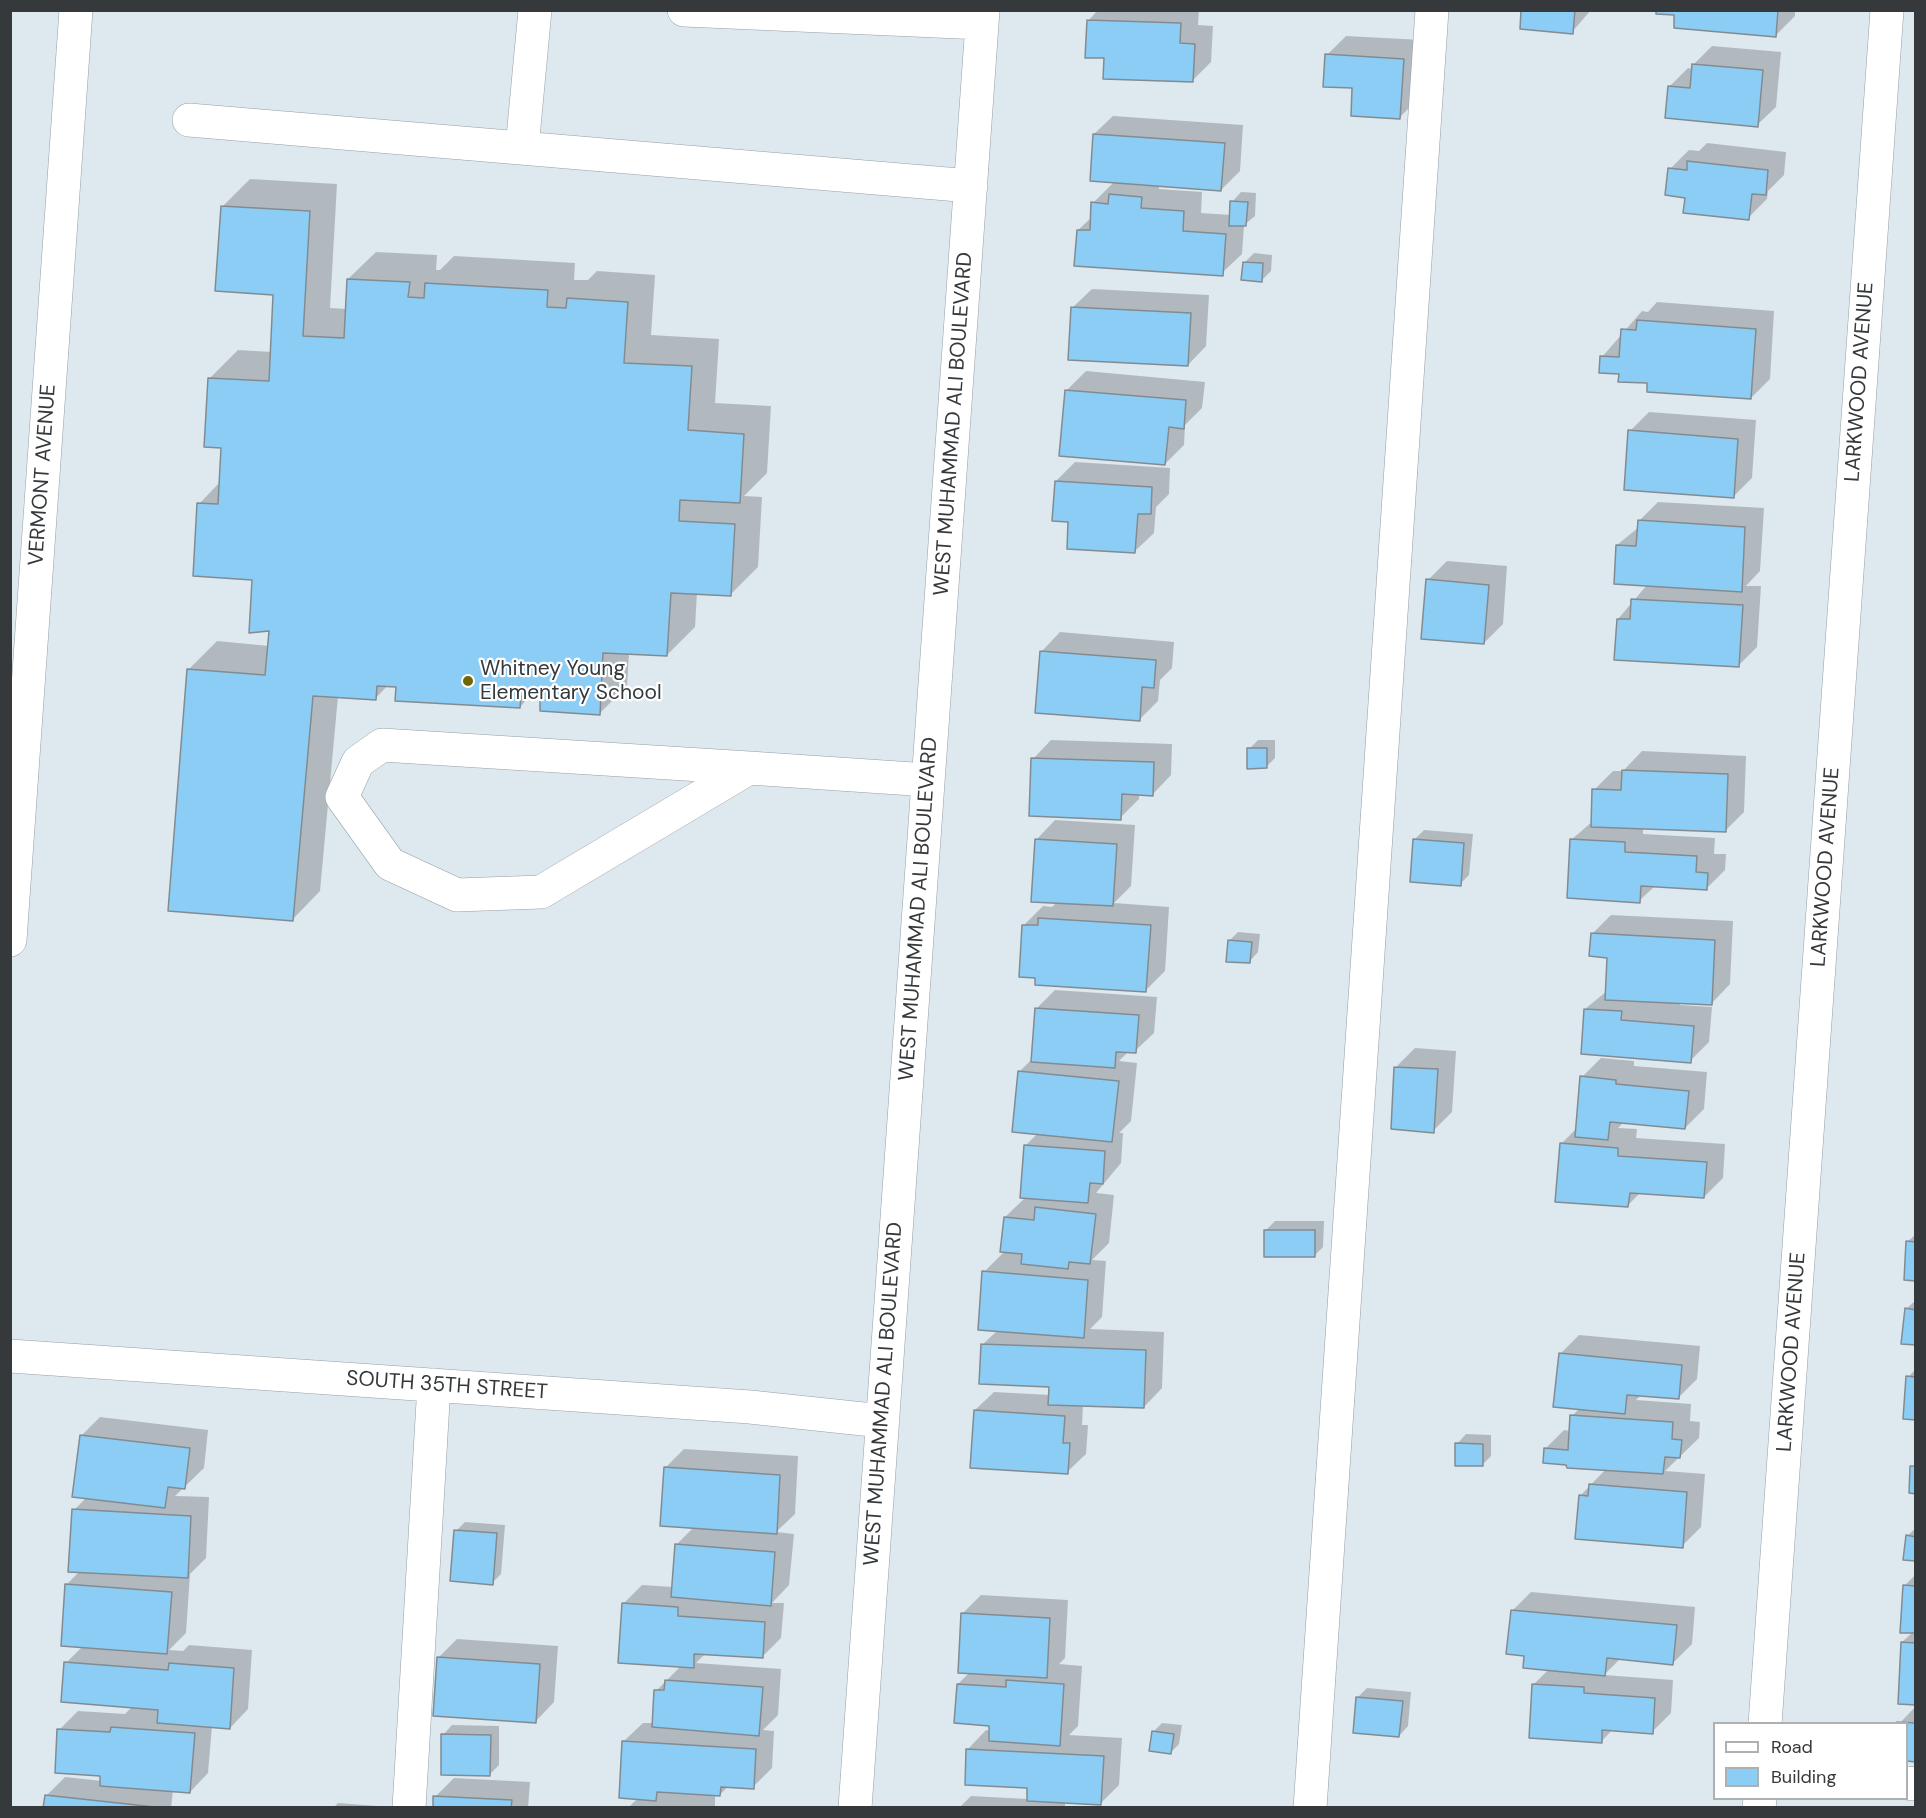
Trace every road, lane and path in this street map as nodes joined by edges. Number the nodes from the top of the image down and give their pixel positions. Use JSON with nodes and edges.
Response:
{"nodes":[{"id":1,"x":76,"y":10,"type":"edge"},
{"id":2,"x":535,"y":10,"type":"edge"},
{"id":3,"x":684,"y":10,"type":"edge"},
{"id":4,"x":1432,"y":10,"type":"edge"},
{"id":5,"x":1887,"y":10,"type":"edge"},
{"id":6,"x":983,"y":17,"type":"edge"},
{"id":7,"x":189,"y":120,"type":"dead end"},
{"id":8,"x":522,"y":148,"type":"junction"},
{"id":9,"x":971,"y":186,"type":"junction"},
{"id":10,"x":748,"y":768,"type":"junction"},
{"id":11,"x":928,"y":780,"type":"junction"},
{"id":12,"x":10,"y":940,"type":"edge"},
{"id":13,"x":10,"y":1356,"type":"edge"},
{"id":14,"x":434,"y":1385,"type":"junction"},
{"id":15,"x":882,"y":1421,"type":"junction"},
{"id":16,"x":1765,"y":1722,"type":"edge"},
{"id":17,"x":409,"y":1808,"type":"edge"},
{"id":18,"x":855,"y":1808,"type":"edge"},
{"id":19,"x":1310,"y":1808,"type":"edge"}],
"edges":[{"from":1,"to":12,"type":"street","name":"VERMONT AVENUE"},
{"from":2,"to":8,"type":"street"},
{"from":3,"to":6,"type":"street"},
{"from":4,"to":19,"type":"street"},
{"from":5,"to":16,"type":"street","name":"LARKWOOD AVENUE"},
{"from":6,"to":9,"type":"street","name":"WEST MUHAMMAD ALI BOULEVARD"},
{"from":7,"to":8,"type":"street"},
{"from":8,"to":9,"type":"street"},
{"from":9,"to":11,"type":"street","name":"WEST MUHAMMAD ALI BOULEVARD"},
{"from":10,"to":10,"type":"street"},
{"from":10,"to":11,"type":"street"},
{"from":11,"to":15,"type":"street","name":"WEST MUHAMMAD ALI BOULEVARD"},
{"from":13,"to":14,"type":"street","name":"SOUTH 35TH STREET"},
{"from":14,"to":15,"type":"street","name":"SOUTH 35TH STREET"},
{"from":14,"to":17,"type":"street"},
{"from":15,"to":18,"type":"street","name":"WEST MUHAMMAD ALI BOULEVARD"}]}
